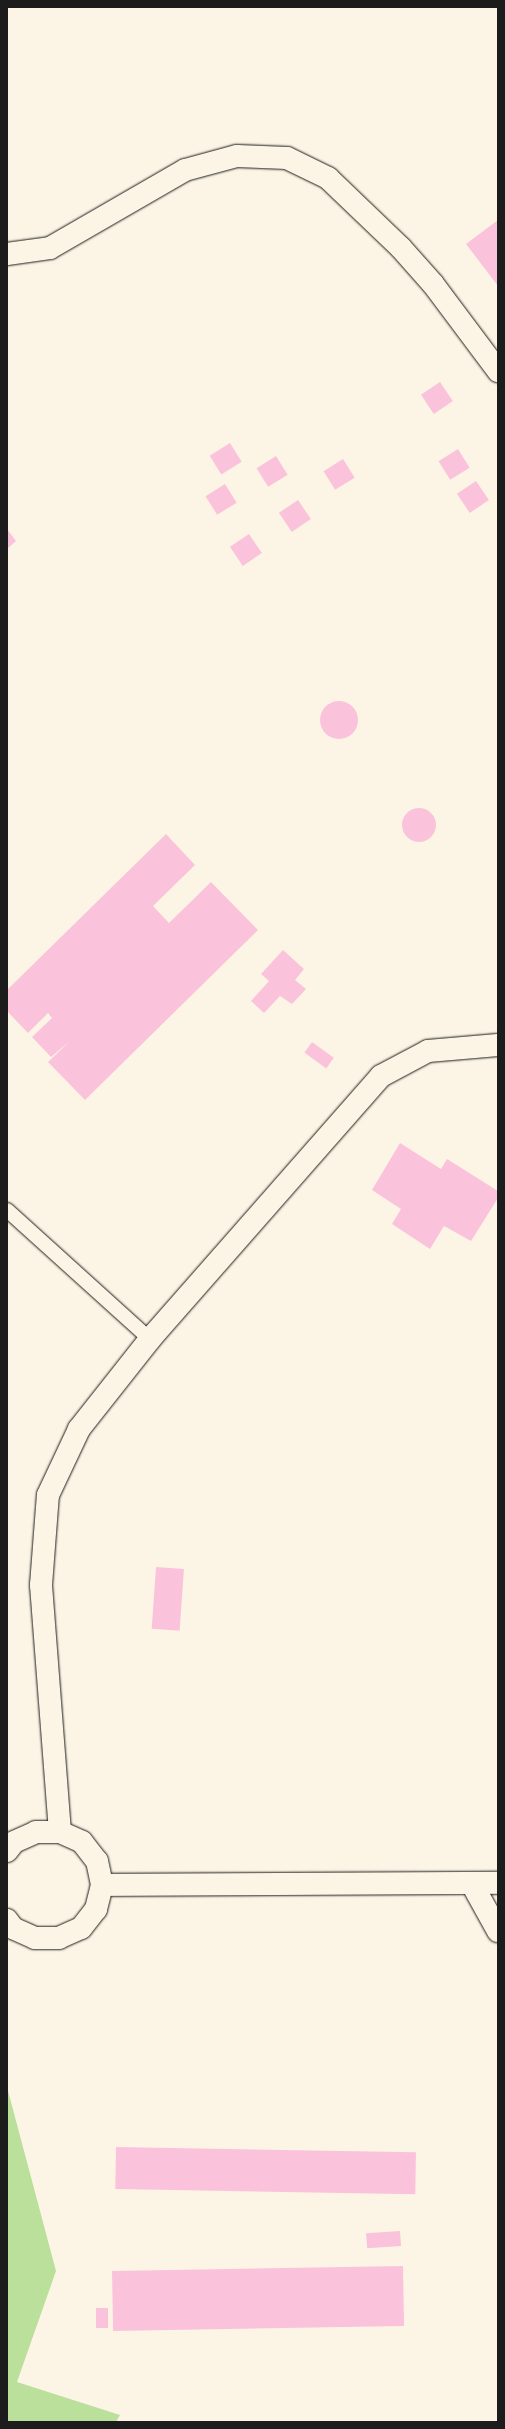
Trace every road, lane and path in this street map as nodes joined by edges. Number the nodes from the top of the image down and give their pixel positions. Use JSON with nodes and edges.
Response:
{"nodes":[{"id":1,"x":7,"y":254,"type":"edge"},
{"id":2,"x":498,"y":371,"type":"edge"},
{"id":3,"x":498,"y":1045,"type":"edge"},
{"id":4,"x":7,"y":1210,"type":"edge"},
{"id":5,"x":150,"y":1339,"type":"junction"},
{"id":6,"x":60,"y":1832,"type":"junction"},
{"id":7,"x":7,"y":1851,"type":"edge"},
{"id":8,"x":498,"y":1883,"type":"edge"},
{"id":9,"x":472,"y":1884,"type":"junction"},
{"id":10,"x":102,"y":1885,"type":"junction"},
{"id":11,"x":7,"y":1920,"type":"edge"},
{"id":12,"x":498,"y":1931,"type":"edge"}],
"edges":[{"from":1,"to":2,"type":"street"},
{"from":3,"to":5,"type":"street"},
{"from":4,"to":5,"type":"lane"},
{"from":5,"to":6,"type":"street"},
{"from":6,"to":7,"type":"street"},
{"from":6,"to":10,"type":"street"},
{"from":8,"to":9,"type":"street"},
{"from":9,"to":10,"type":"street"},
{"from":9,"to":12,"type":"street"},
{"from":10,"to":11,"type":"street"}]}
